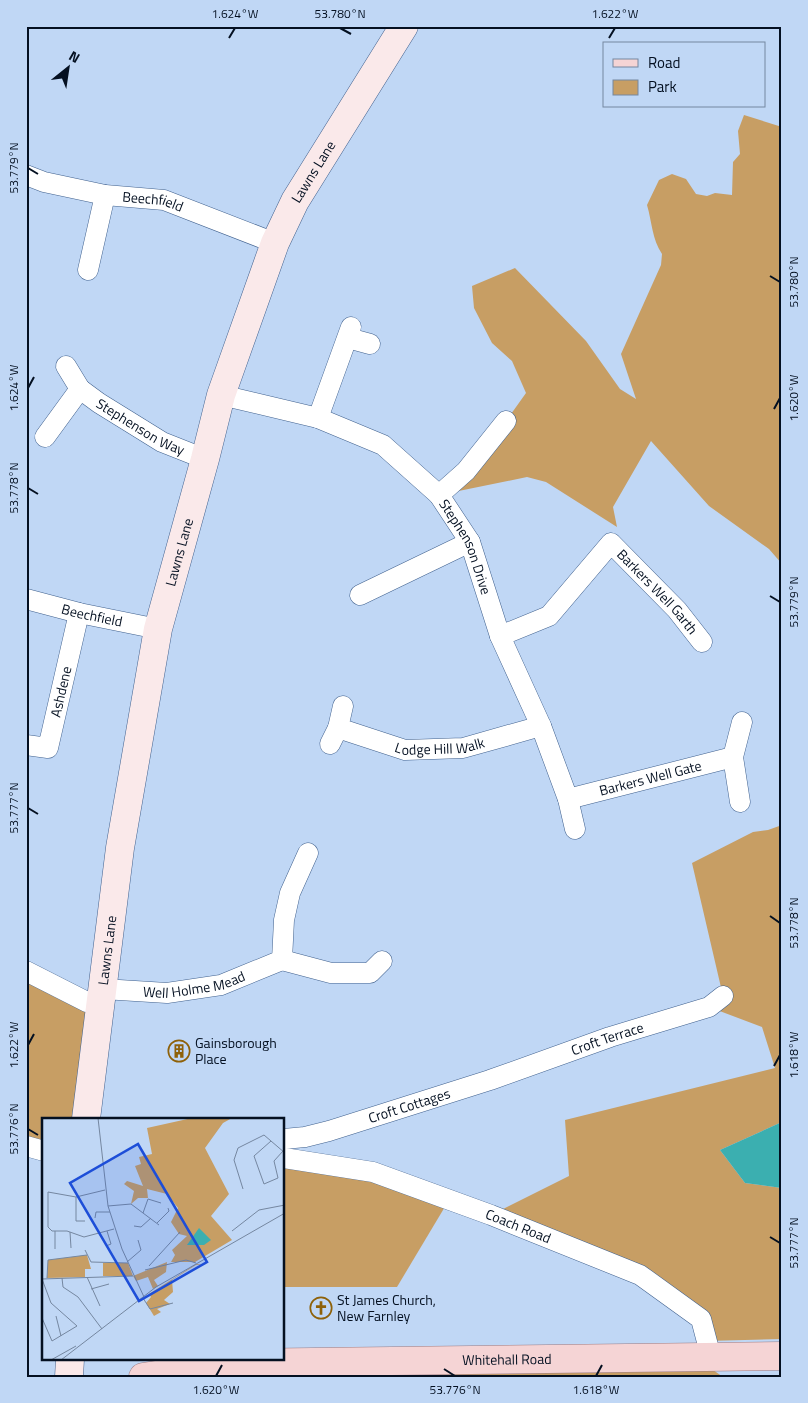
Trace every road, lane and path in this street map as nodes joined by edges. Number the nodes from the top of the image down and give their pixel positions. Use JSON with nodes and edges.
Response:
{"nodes":[{"id":1,"x":404,"y":26,"type":"edge"},
{"id":2,"x":26,"y":174,"type":"edge"},
{"id":3,"x":105,"y":195,"type":"junction"},
{"id":4,"x":275,"y":243,"type":"junction"},
{"id":5,"x":88,"y":270,"type":"dead end"},
{"id":6,"x":370,"y":344,"type":"dead end"},
{"id":7,"x":66,"y":366,"type":"dead end"},
{"id":8,"x":80,"y":389,"type":"junction"},
{"id":9,"x":221,"y":395,"type":"junction"},
{"id":10,"x":318,"y":418,"type":"junction"},
{"id":11,"x":506,"y":421,"type":"dead end"},
{"id":12,"x":45,"y":437,"type":"dead end"},
{"id":13,"x":205,"y":459,"type":"junction"},
{"id":14,"x":439,"y":495,"type":"junction"},
{"id":15,"x":470,"y":542,"type":"junction"},
{"id":16,"x":360,"y":595,"type":"dead end"},
{"id":17,"x":26,"y":599,"type":"edge"},
{"id":18,"x":79,"y":612,"type":"junction"},
{"id":19,"x":158,"y":629,"type":"junction"},
{"id":20,"x":500,"y":636,"type":"junction"},
{"id":21,"x":702,"y":642,"type":"dead end"},
{"id":22,"x":343,"y":706,"type":"dead end"},
{"id":23,"x":742,"y":722,"type":"dead end"},
{"id":24,"x":541,"y":726,"type":"junction"},
{"id":25,"x":26,"y":745,"type":"edge"},
{"id":26,"x":733,"y":757,"type":"junction"},
{"id":27,"x":568,"y":799,"type":"junction"},
{"id":28,"x":740,"y":802,"type":"dead end"},
{"id":29,"x":575,"y":829,"type":"dead end"},
{"id":30,"x":308,"y":853,"type":"dead end"},
{"id":31,"x":282,"y":960,"type":"junction"},
{"id":32,"x":382,"y":961,"type":"dead end"},
{"id":33,"x":26,"y":971,"type":"edge"},
{"id":34,"x":102,"y":996,"type":"junction"},
{"id":35,"x":723,"y":996,"type":"dead end"},
{"id":36,"x":490,"y":1080,"type":"joint"},
{"id":37,"x":86,"y":1118,"type":"edge"},
{"id":38,"x":285,"y":1139,"type":"edge"},
{"id":39,"x":26,"y":1146,"type":"edge"},
{"id":40,"x":42,"y":1150,"type":"edge"},
{"id":41,"x":285,"y":1158,"type":"edge"},
{"id":42,"x":782,"y":1356,"type":"edge"},
{"id":43,"x":710,"y":1357,"type":"junction"},
{"id":44,"x":70,"y":1360,"type":"edge"},
{"id":45,"x":69,"y":1377,"type":"edge"},
{"id":46,"x":143,"y":1377,"type":"edge"}],
"edges":[{"from":1,"to":4,"type":"street","name":"Lawns Lane"},
{"from":2,"to":3,"type":"street","name":"Beechfield"},
{"from":3,"to":4,"type":"street","name":"Beechfield"},
{"from":3,"to":5,"type":"street"},
{"from":4,"to":9,"type":"street","name":"Lawns Lane"},
{"from":6,"to":10,"type":"street"},
{"from":7,"to":8,"type":"street","name":"Stephenson Way"},
{"from":8,"to":12,"type":"street"},
{"from":8,"to":13,"type":"street","name":"Stephenson Way"},
{"from":9,"to":10,"type":"street","name":"Stephenson Drive"},
{"from":9,"to":13,"type":"street","name":"Lawns Lane"},
{"from":10,"to":14,"type":"street","name":"Stephenson Drive"},
{"from":11,"to":14,"type":"street"},
{"from":13,"to":19,"type":"street","name":"Lawns Lane"},
{"from":14,"to":15,"type":"street","name":"Stephenson Drive"},
{"from":15,"to":16,"type":"street"},
{"from":15,"to":20,"type":"street","name":"Stephenson Drive"},
{"from":17,"to":18,"type":"street","name":"Beechfield"},
{"from":18,"to":19,"type":"street","name":"Beechfield"},
{"from":18,"to":25,"type":"street","name":"Ashdene"},
{"from":19,"to":34,"type":"street","name":"Lawns Lane"},
{"from":20,"to":21,"type":"street","name":"Barkers Well Garth"},
{"from":20,"to":24,"type":"street","name":"Stephenson Drive"},
{"from":22,"to":24,"type":"street","name":"Lodge Hill Walk"},
{"from":23,"to":26,"type":"street"},
{"from":24,"to":27,"type":"street","name":"Stephenson Drive"},
{"from":26,"to":27,"type":"street","name":"Barkers Well Gate"},
{"from":26,"to":28,"type":"street"},
{"from":27,"to":29,"type":"street","name":"Stephenson Drive"},
{"from":30,"to":31,"type":"street"},
{"from":31,"to":32,"type":"street"},
{"from":31,"to":34,"type":"street","name":"Well Holme Mead"},
{"from":33,"to":34,"type":"street","name":"Well Holme Mead"},
{"from":34,"to":37,"type":"street","name":"Lawns Lane"},
{"from":35,"to":36,"type":"street","name":"Croft Terrace"},
{"from":36,"to":38,"type":"street","name":"Croft Cottages"},
{"from":39,"to":40,"type":"street"},
{"from":41,"to":43,"type":"street","name":"Coach Road"},
{"from":42,"to":43,"type":"main road","name":"Whitehall Road"},
{"from":43,"to":46,"type":"main road","name":"Whitehall Road"},
{"from":44,"to":45,"type":"street"}]}
